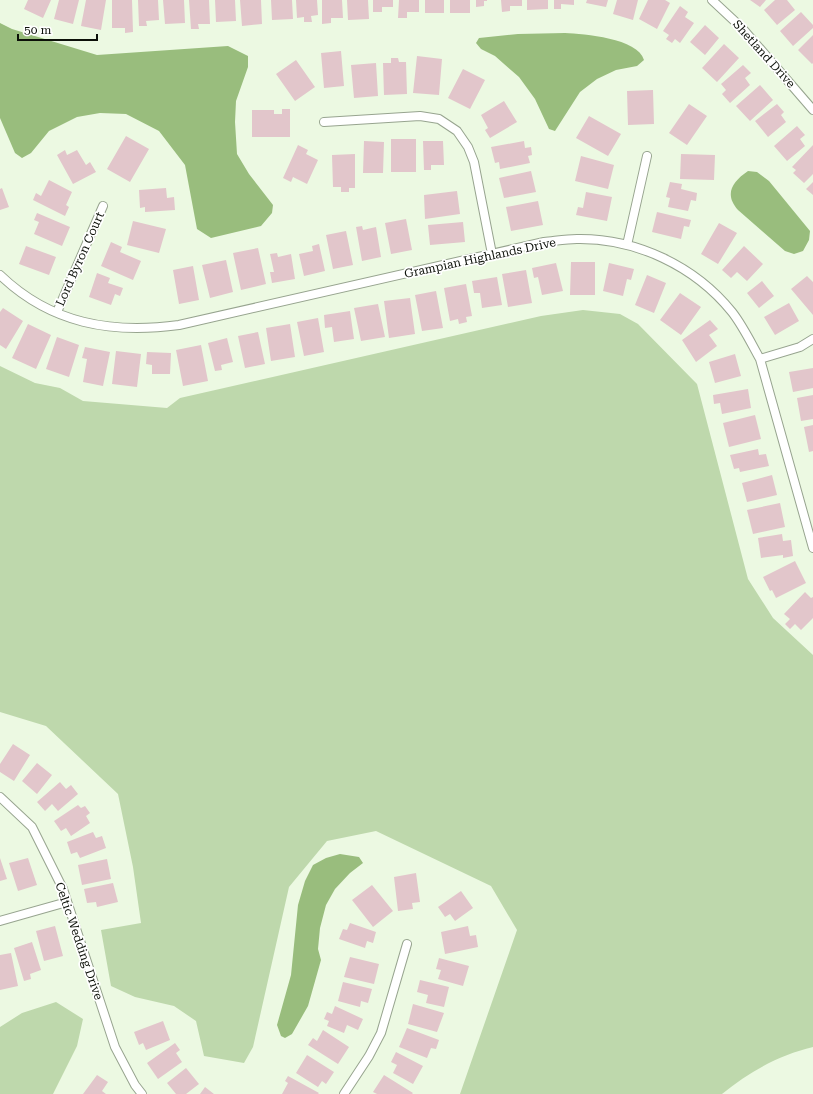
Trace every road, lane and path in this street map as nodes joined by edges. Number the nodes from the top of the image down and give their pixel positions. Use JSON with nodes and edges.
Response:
{"nodes":[{"id":1,"x":712,"y":0,"type":"edge"},
{"id":2,"x":813,"y":110,"type":"edge"},
{"id":3,"x":324,"y":122,"type":"dead end"},
{"id":4,"x":647,"y":156,"type":"dead end"},
{"id":5,"x":103,"y":206,"type":"dead end"},
{"id":6,"x":627,"y":245,"type":"junction"},
{"id":7,"x":492,"y":254,"type":"junction"},
{"id":8,"x":0,"y":275,"type":"edge"},
{"id":9,"x":56,"y":312,"type":"junction"},
{"id":10,"x":813,"y":339,"type":"edge"},
{"id":11,"x":760,"y":359,"type":"junction"},
{"id":12,"x":813,"y":548,"type":"edge"},
{"id":13,"x":0,"y":797,"type":"edge"},
{"id":14,"x":67,"y":902,"type":"junction"},
{"id":15,"x":0,"y":921,"type":"edge"},
{"id":16,"x":407,"y":944,"type":"dead end"},
{"id":17,"x":142,"y":1094,"type":"edge"},
{"id":18,"x":344,"y":1094,"type":"edge"}],
"edges":[{"from":1,"to":2,"type":"street","name":"Shetland Drive"},
{"from":3,"to":7,"type":"street"},
{"from":4,"to":6,"type":"street"},
{"from":5,"to":9,"type":"street","name":"Lord Byron Court"},
{"from":6,"to":7,"type":"street","name":"Grampian Highlands Drive"},
{"from":6,"to":11,"type":"street","name":"Grampian Highlands Drive"},
{"from":7,"to":9,"type":"street","name":"Grampian Highlands Drive"},
{"from":8,"to":9,"type":"street","name":"Grampian Highlands Drive"},
{"from":10,"to":11,"type":"street"},
{"from":11,"to":12,"type":"street","name":"Grampian Highlands Drive"},
{"from":13,"to":14,"type":"street","name":"Celtic Wedding Drive"},
{"from":14,"to":15,"type":"street"},
{"from":14,"to":17,"type":"street","name":"Celtic Wedding Drive"},
{"from":16,"to":18,"type":"street"}]}
